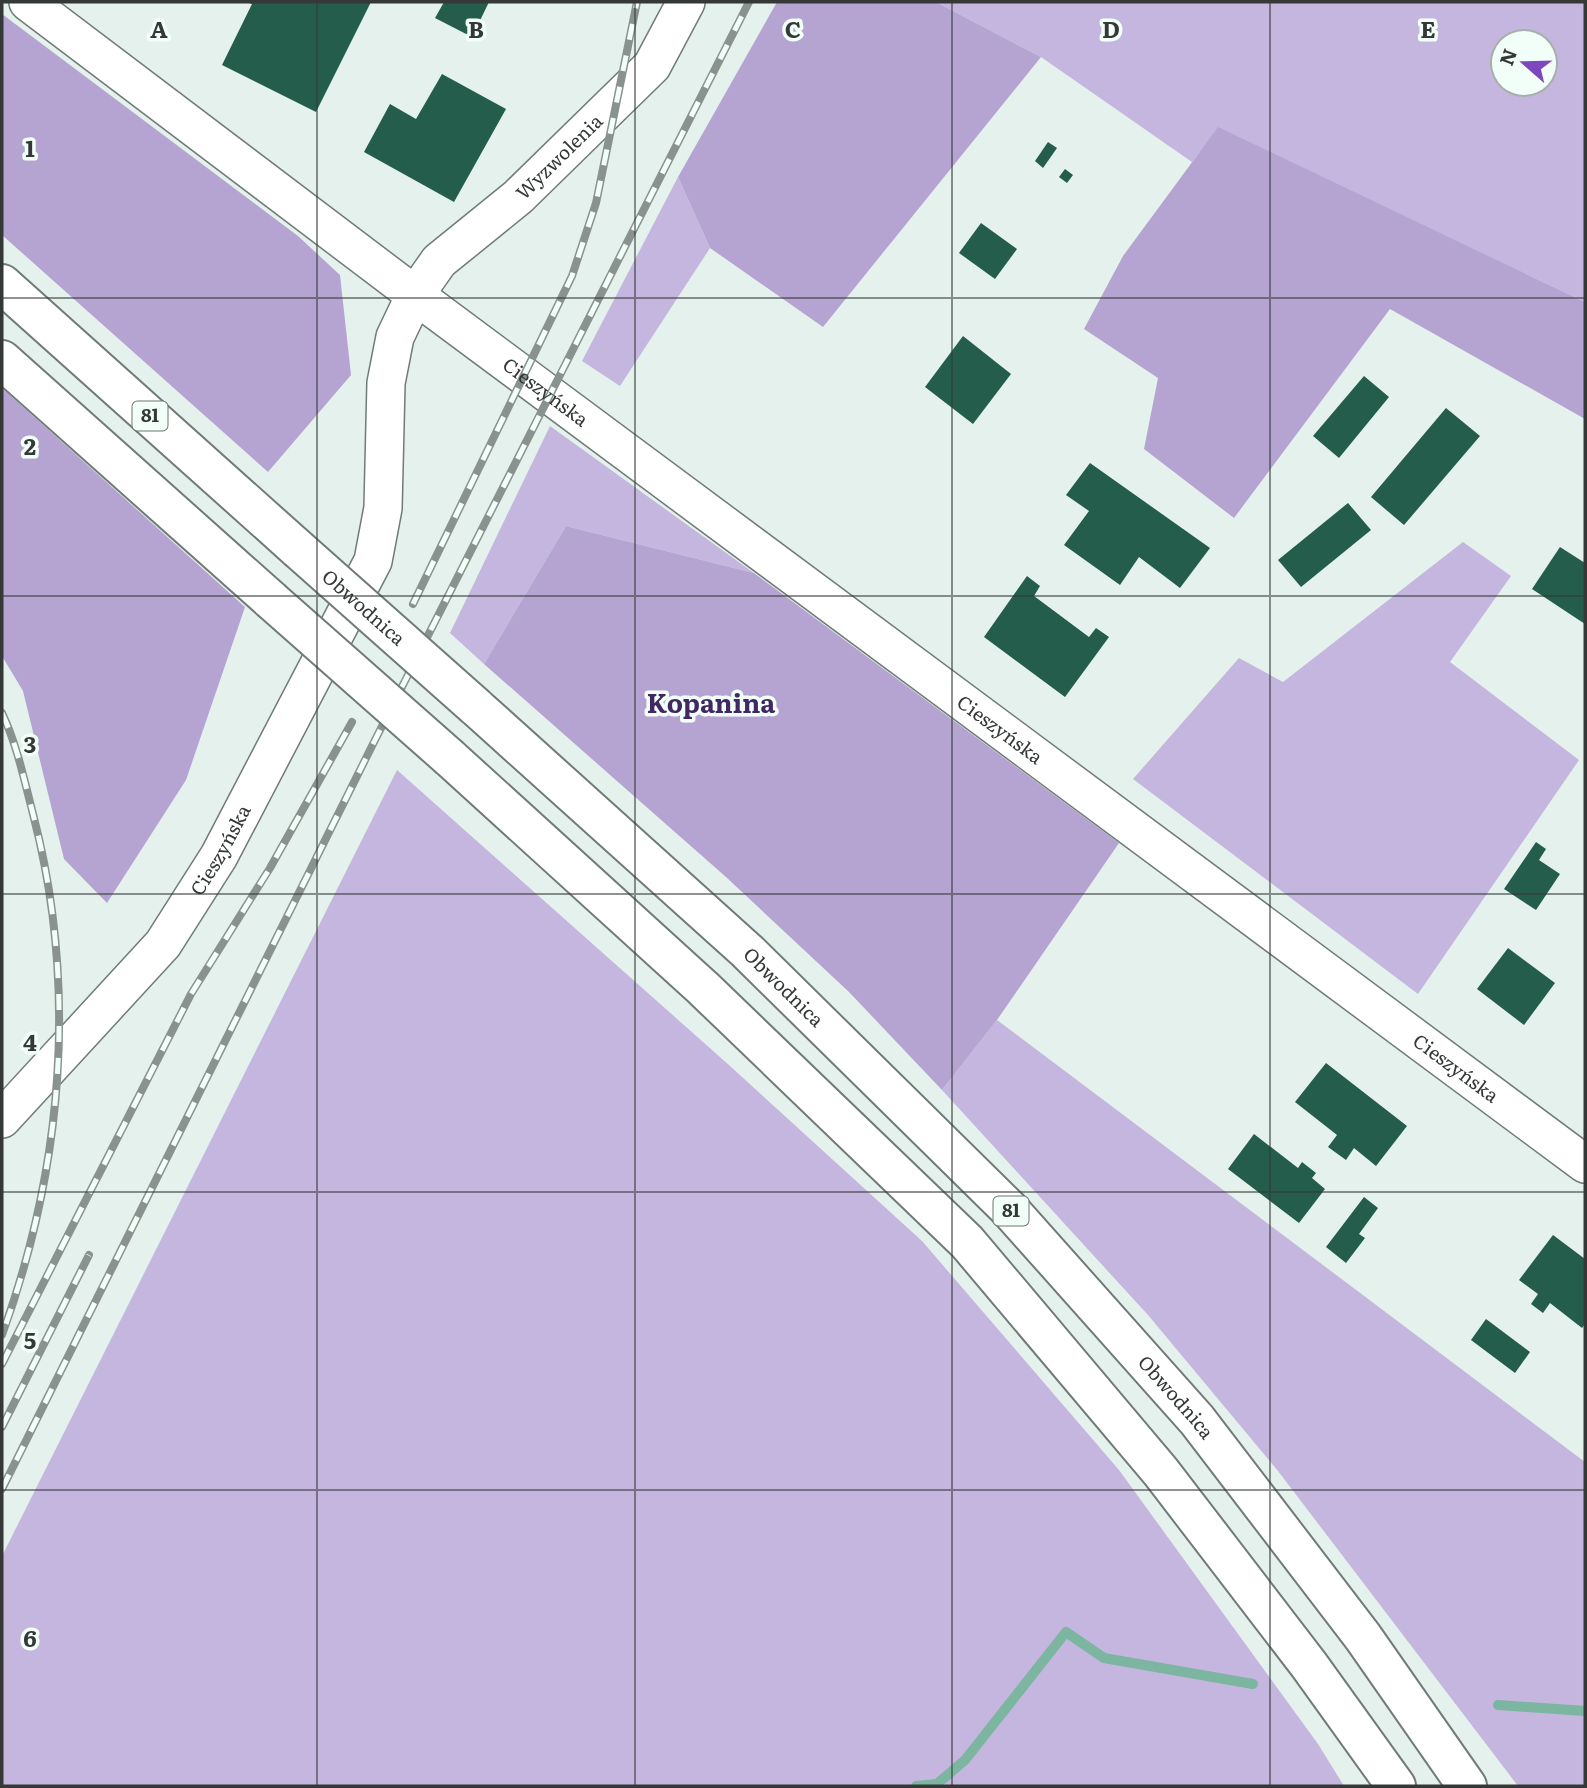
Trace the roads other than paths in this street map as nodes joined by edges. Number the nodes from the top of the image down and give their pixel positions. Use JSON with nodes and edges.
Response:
{"nodes":[{"id":1,"x":28,"y":2,"type":"edge"},
{"id":2,"x":686,"y":2,"type":"edge"},
{"id":3,"x":2,"y":284,"type":"edge"},
{"id":4,"x":415,"y":295,"type":"junction"},
{"id":5,"x":2,"y":360,"type":"edge"},
{"id":6,"x":2,"y":1119,"type":"edge"},
{"id":7,"x":1585,"y":1164,"type":"edge"},
{"id":8,"x":1396,"y":1786,"type":"edge"},
{"id":9,"x":1467,"y":1786,"type":"edge"}],
"edges":[{"from":1,"to":4,"type":"street","name":"Cieszyńska"},
{"from":2,"to":4,"type":"street","name":"Wyzwolenia"},
{"from":3,"to":9,"type":"main road","name":"Obwodnica","number":"81","bridge":true},
{"from":4,"to":6,"type":"street","name":"Cieszyńska"},
{"from":4,"to":7,"type":"street","name":"Cieszyńska"},
{"from":5,"to":8,"type":"main road","bridge":true}]}
